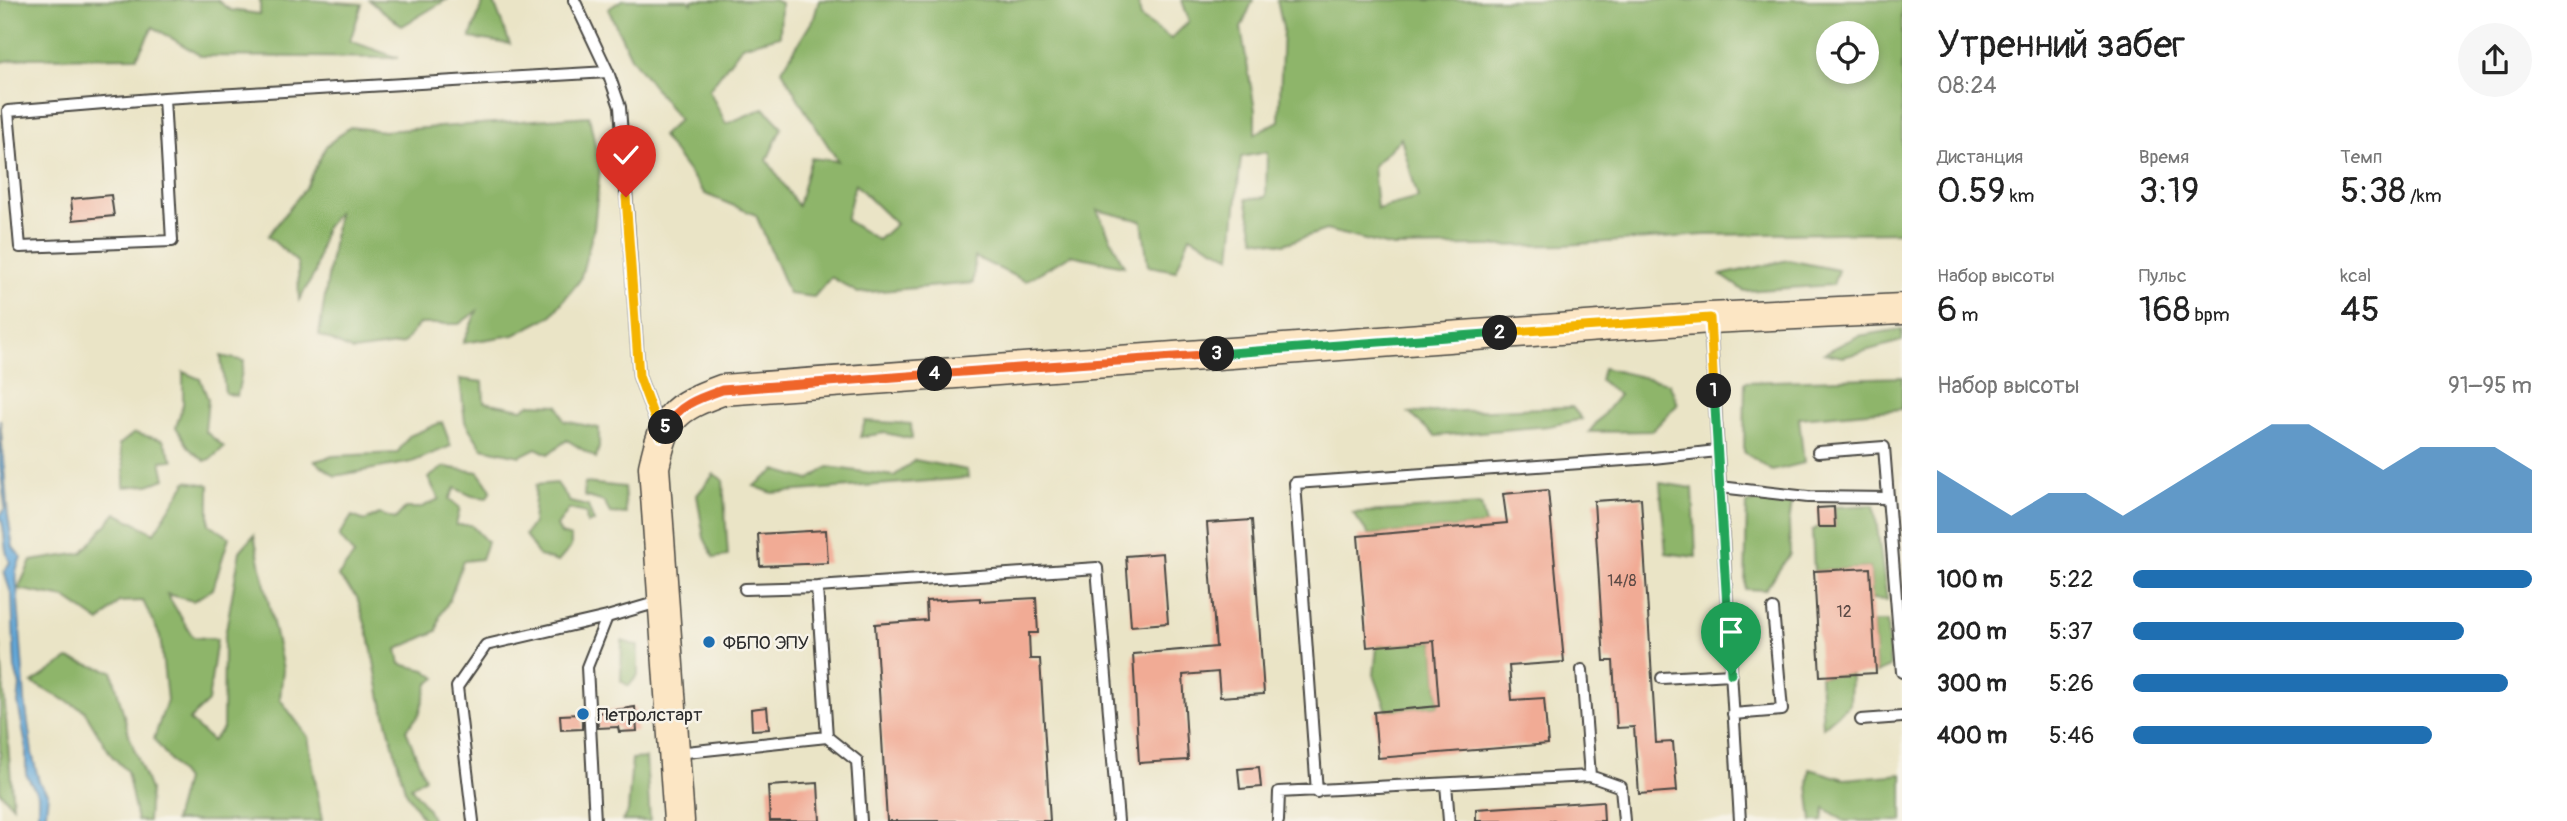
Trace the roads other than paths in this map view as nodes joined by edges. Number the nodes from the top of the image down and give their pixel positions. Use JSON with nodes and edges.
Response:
{"nodes":[{"id":1,"x":574,"y":0,"type":"edge"},
{"id":2,"x":608,"y":72,"type":"junction"},
{"id":3,"x":164,"y":98,"type":"junction"},
{"id":4,"x":1902,"y":309,"type":"edge"},
{"id":5,"x":1710,"y":318,"type":"junction"},
{"id":6,"x":661,"y":436,"type":"junction"},
{"id":7,"x":1717,"y":451,"type":"junction"},
{"id":8,"x":1818,"y":452,"type":"dead end"},
{"id":9,"x":1720,"y":487,"type":"junction"},
{"id":10,"x":1888,"y":499,"type":"junction"},
{"id":11,"x":1896,"y":525,"type":"edge"},
{"id":12,"x":817,"y":587,"type":"junction"},
{"id":13,"x":745,"y":589,"type":"dead end"},
{"id":14,"x":1899,"y":596,"type":"edge"},
{"id":15,"x":662,"y":601,"type":"junction"},
{"id":16,"x":1773,"y":609,"type":"dead end"},
{"id":17,"x":607,"y":617,"type":"junction"},
{"id":18,"x":1582,"y":670,"type":"dead end"},
{"id":19,"x":1902,"y":672,"type":"edge"},
{"id":20,"x":1731,"y":674,"type":"junction"},
{"id":21,"x":1662,"y":678,"type":"dead end"},
{"id":22,"x":1733,"y":713,"type":"junction"},
{"id":23,"x":1902,"y":717,"type":"edge"},
{"id":24,"x":1861,"y":720,"type":"dead end"},
{"id":25,"x":827,"y":737,"type":"junction"},
{"id":26,"x":674,"y":753,"type":"junction"},
{"id":27,"x":1590,"y":776,"type":"junction"},
{"id":28,"x":1446,"y":784,"type":"junction"},
{"id":29,"x":1317,"y":792,"type":"junction"},
{"id":30,"x":473,"y":821,"type":"edge"},
{"id":31,"x":594,"y":821,"type":"edge"},
{"id":32,"x":679,"y":821,"type":"edge"},
{"id":33,"x":861,"y":821,"type":"edge"},
{"id":34,"x":1118,"y":821,"type":"edge"},
{"id":35,"x":1278,"y":821,"type":"edge"},
{"id":36,"x":1449,"y":821,"type":"edge"},
{"id":37,"x":1625,"y":821,"type":"edge"},
{"id":38,"x":1740,"y":821,"type":"edge"}],
"edges":[{"from":1,"to":2,"type":"lane"},
{"from":2,"to":3,"type":"lane"},
{"from":2,"to":6,"type":"lane"},
{"from":3,"to":3,"type":"lane"},
{"from":4,"to":5,"type":"street"},
{"from":5,"to":6,"type":"street"},
{"from":5,"to":7,"type":"lane"},
{"from":6,"to":15,"type":"street"},
{"from":7,"to":9,"type":"lane"},
{"from":7,"to":29,"type":"lane"},
{"from":8,"to":10,"type":"lane"},
{"from":9,"to":10,"type":"lane"},
{"from":9,"to":20,"type":"lane"},
{"from":10,"to":11,"type":"lane"},
{"from":11,"to":14,"type":"lane"},
{"from":12,"to":13,"type":"lane"},
{"from":12,"to":25,"type":"lane"},
{"from":12,"to":34,"type":"lane"},
{"from":14,"to":19,"type":"lane"},
{"from":15,"to":17,"type":"lane"},
{"from":15,"to":26,"type":"street"},
{"from":16,"to":22,"type":"lane"},
{"from":17,"to":30,"type":"lane"},
{"from":17,"to":31,"type":"lane"},
{"from":18,"to":27,"type":"lane"},
{"from":20,"to":21,"type":"lane"},
{"from":20,"to":22,"type":"lane"},
{"from":22,"to":38,"type":"lane"},
{"from":23,"to":24,"type":"lane"},
{"from":25,"to":26,"type":"lane"},
{"from":25,"to":33,"type":"lane"},
{"from":26,"to":32,"type":"street"},
{"from":27,"to":28,"type":"lane"},
{"from":27,"to":37,"type":"lane"},
{"from":28,"to":29,"type":"lane"},
{"from":28,"to":36,"type":"lane"},
{"from":29,"to":35,"type":"lane"}]}
